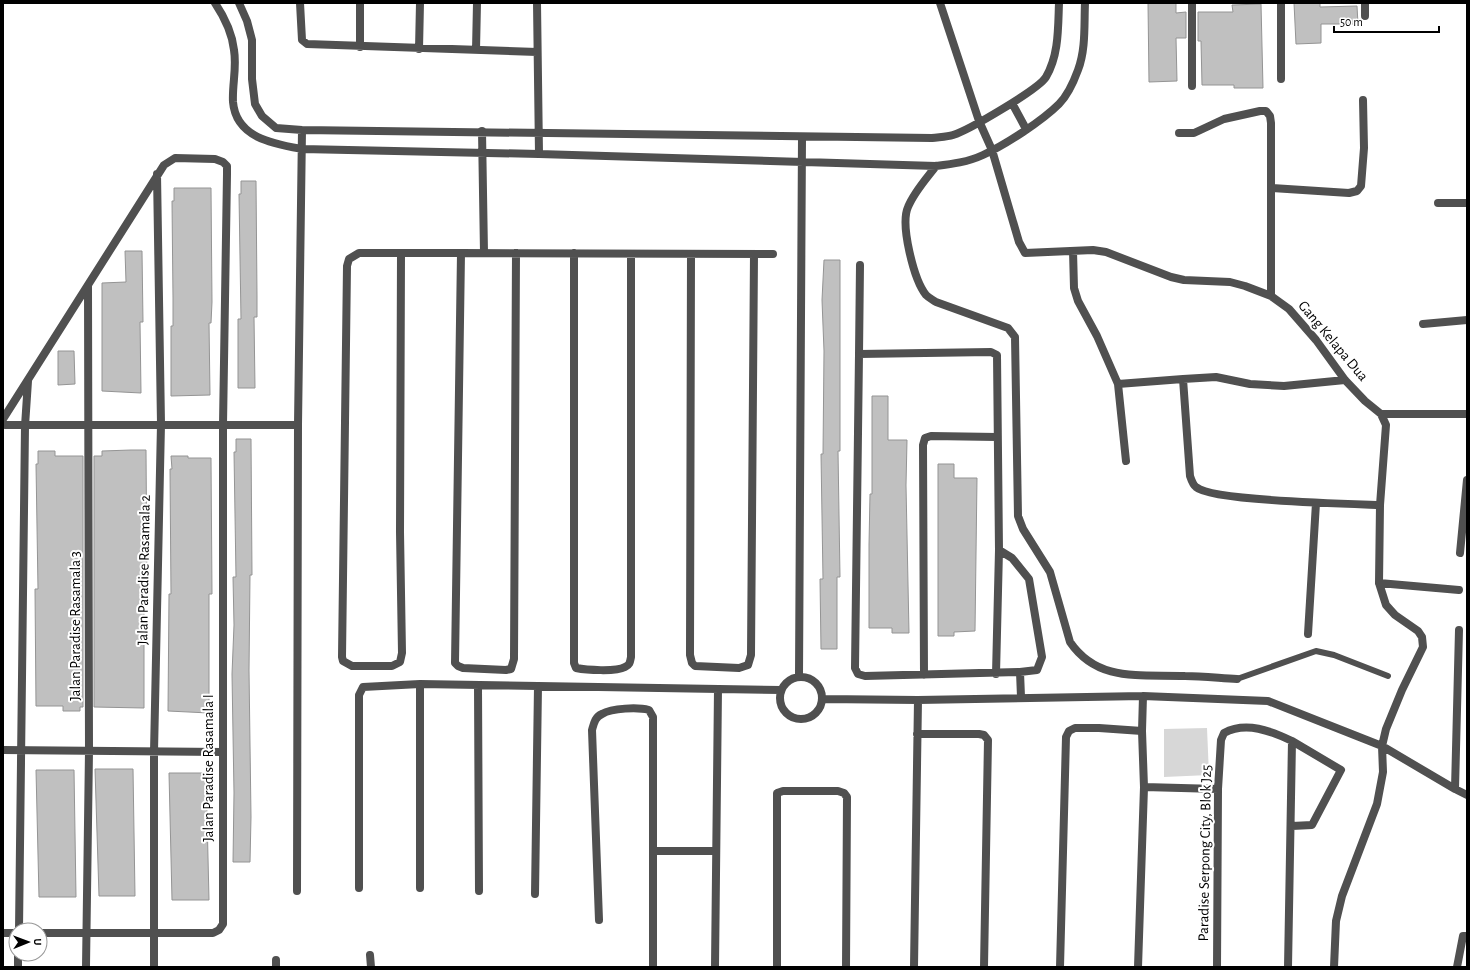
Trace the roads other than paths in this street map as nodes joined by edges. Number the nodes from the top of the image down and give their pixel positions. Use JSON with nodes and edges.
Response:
{"nodes":[{"id":1,"x":215,"y":3,"type":"edge"},
{"id":2,"x":239,"y":3,"type":"edge"},
{"id":3,"x":300,"y":3,"type":"edge"},
{"id":4,"x":360,"y":3,"type":"edge"},
{"id":5,"x":420,"y":3,"type":"edge"},
{"id":6,"x":477,"y":3,"type":"edge"},
{"id":7,"x":537,"y":3,"type":"edge"},
{"id":8,"x":940,"y":3,"type":"edge"},
{"id":9,"x":1059,"y":3,"type":"edge"},
{"id":10,"x":1085,"y":3,"type":"edge"},
{"id":11,"x":1192,"y":3,"type":"edge"},
{"id":12,"x":1281,"y":3,"type":"edge"},
{"id":13,"x":1365,"y":3,"type":"edge"},
{"id":14,"x":1365,"y":16,"type":"dead end"},
{"id":15,"x":360,"y":47,"type":"junction"},
{"id":16,"x":419,"y":49,"type":"junction"},
{"id":17,"x":476,"y":50,"type":"junction"},
{"id":18,"x":537,"y":52,"type":"junction"},
{"id":19,"x":1281,"y":79,"type":"dead end"},
{"id":20,"x":1192,"y":86,"type":"dead end"},
{"id":21,"x":1363,"y":100,"type":"dead end"},
{"id":22,"x":1012,"y":103,"type":"junction"},
{"id":23,"x":979,"y":121,"type":"junction"},
{"id":24,"x":1026,"y":129,"type":"junction"},
{"id":25,"x":302,"y":130,"type":"junction"},
{"id":26,"x":482,"y":131,"type":"junction"},
{"id":27,"x":538,"y":132,"type":"junction"},
{"id":28,"x":1179,"y":133,"type":"dead end"},
{"id":29,"x":802,"y":137,"type":"junction"},
{"id":30,"x":302,"y":149,"type":"junction"},
{"id":31,"x":992,"y":150,"type":"junction"},
{"id":32,"x":482,"y":153,"type":"junction"},
{"id":33,"x":538,"y":154,"type":"junction"},
{"id":34,"x":803,"y":163,"type":"junction"},
{"id":35,"x":936,"y":166,"type":"junction"},
{"id":36,"x":157,"y":174,"type":"junction"},
{"id":37,"x":1272,"y":188,"type":"junction"},
{"id":38,"x":1467,"y":202,"type":"edge"},
{"id":39,"x":1438,"y":203,"type":"dead end"},
{"id":40,"x":1073,"y":251,"type":"junction"},
{"id":41,"x":401,"y":253,"type":"junction"},
{"id":42,"x":460,"y":253,"type":"junction"},
{"id":43,"x":484,"y":253,"type":"junction"},
{"id":44,"x":516,"y":253,"type":"junction"},
{"id":45,"x":574,"y":253,"type":"junction"},
{"id":46,"x":631,"y":254,"type":"junction"},
{"id":47,"x":691,"y":254,"type":"junction"},
{"id":48,"x":754,"y":254,"type":"junction"},
{"id":49,"x":773,"y":254,"type":"dead end"},
{"id":50,"x":860,"y":265,"type":"dead end"},
{"id":51,"x":88,"y":285,"type":"junction"},
{"id":52,"x":1271,"y":296,"type":"junction"},
{"id":53,"x":1467,"y":320,"type":"edge"},
{"id":54,"x":1423,"y":324,"type":"dead end"},
{"id":55,"x":859,"y":354,"type":"junction"},
{"id":56,"x":1183,"y":379,"type":"junction"},
{"id":57,"x":28,"y":380,"type":"junction"},
{"id":58,"x":1345,"y":380,"type":"junction"},
{"id":59,"x":1118,"y":384,"type":"junction"},
{"id":60,"x":1381,"y":414,"type":"junction"},
{"id":61,"x":1467,"y":414,"type":"edge"},
{"id":62,"x":3,"y":419,"type":"edge"},
{"id":63,"x":3,"y":423,"type":"edge"},
{"id":64,"x":89,"y":424,"type":"junction"},
{"id":65,"x":161,"y":424,"type":"junction"},
{"id":66,"x":223,"y":425,"type":"junction"},
{"id":67,"x":298,"y":425,"type":"junction"},
{"id":68,"x":25,"y":426,"type":"junction"},
{"id":69,"x":997,"y":437,"type":"junction"},
{"id":70,"x":1126,"y":461,"type":"dead end"},
{"id":71,"x":1467,"y":480,"type":"edge"},
{"id":72,"x":1316,"y":503,"type":"junction"},
{"id":73,"x":1380,"y":505,"type":"junction"},
{"id":74,"x":999,"y":550,"type":"junction"},
{"id":75,"x":1460,"y":553,"type":"dead end"},
{"id":76,"x":1379,"y":583,"type":"junction"},
{"id":77,"x":1459,"y":590,"type":"dead end"},
{"id":78,"x":1459,"y":630,"type":"dead end"},
{"id":79,"x":1308,"y":634,"type":"dead end"},
{"id":80,"x":1020,"y":672,"type":"junction"},
{"id":81,"x":996,"y":674,"type":"junction"},
{"id":82,"x":924,"y":675,"type":"junction"},
{"id":83,"x":799,"y":676,"type":"junction"},
{"id":84,"x":1388,"y":676,"type":"dead end"},
{"id":85,"x":1237,"y":679,"type":"joint"},
{"id":86,"x":420,"y":684,"type":"junction"},
{"id":87,"x":478,"y":686,"type":"junction"},
{"id":88,"x":538,"y":686,"type":"junction"},
{"id":89,"x":718,"y":689,"type":"junction"},
{"id":90,"x":781,"y":690,"type":"junction"},
{"id":91,"x":1143,"y":696,"type":"junction"},
{"id":92,"x":1021,"y":697,"type":"junction"},
{"id":93,"x":823,"y":698,"type":"junction"},
{"id":94,"x":918,"y":700,"type":"junction"},
{"id":95,"x":1142,"y":731,"type":"junction"},
{"id":96,"x":917,"y":734,"type":"junction"},
{"id":97,"x":1292,"y":741,"type":"junction"},
{"id":98,"x":1382,"y":746,"type":"junction"},
{"id":99,"x":3,"y":750,"type":"edge"},
{"id":100,"x":22,"y":750,"type":"junction"},
{"id":101,"x":89,"y":751,"type":"junction"},
{"id":102,"x":154,"y":752,"type":"junction"},
{"id":103,"x":222,"y":752,"type":"junction"},
{"id":104,"x":1144,"y":788,"type":"junction"},
{"id":105,"x":1218,"y":790,"type":"junction"},
{"id":106,"x":1455,"y":790,"type":"junction"},
{"id":107,"x":1467,"y":795,"type":"edge"},
{"id":108,"x":1292,"y":826,"type":"junction"},
{"id":109,"x":653,"y":851,"type":"junction"},
{"id":110,"x":715,"y":851,"type":"junction"},
{"id":111,"x":359,"y":888,"type":"dead end"},
{"id":112,"x":420,"y":888,"type":"dead end"},
{"id":113,"x":297,"y":891,"type":"dead end"},
{"id":114,"x":479,"y":891,"type":"dead end"},
{"id":115,"x":535,"y":894,"type":"dead end"},
{"id":116,"x":599,"y":920,"type":"dead end"},
{"id":117,"x":18,"y":922,"type":"edge"},
{"id":118,"x":48,"y":933,"type":"edge"},
{"id":119,"x":87,"y":934,"type":"junction"},
{"id":120,"x":154,"y":934,"type":"junction"},
{"id":121,"x":1467,"y":936,"type":"edge"},
{"id":122,"x":370,"y":955,"type":"dead end"},
{"id":123,"x":86,"y":967,"type":"edge"},
{"id":124,"x":154,"y":967,"type":"edge"},
{"id":125,"x":371,"y":967,"type":"edge"},
{"id":126,"x":652,"y":967,"type":"edge"},
{"id":127,"x":715,"y":967,"type":"edge"},
{"id":128,"x":777,"y":967,"type":"edge"},
{"id":129,"x":846,"y":967,"type":"edge"},
{"id":130,"x":914,"y":967,"type":"edge"},
{"id":131,"x":984,"y":967,"type":"edge"},
{"id":132,"x":1060,"y":967,"type":"edge"},
{"id":133,"x":1138,"y":967,"type":"edge"},
{"id":134,"x":1217,"y":967,"type":"edge"},
{"id":135,"x":1288,"y":967,"type":"edge"},
{"id":136,"x":1334,"y":967,"type":"edge"},
{"id":137,"x":1457,"y":967,"type":"edge"}],
"edges":[{"from":1,"to":30,"type":"street"},
{"from":2,"to":25,"type":"street"},
{"from":3,"to":15,"type":"street"},
{"from":4,"to":15,"type":"street"},
{"from":5,"to":16,"type":"street"},
{"from":6,"to":17,"type":"street"},
{"from":7,"to":18,"type":"street"},
{"from":8,"to":23,"type":"street"},
{"from":9,"to":22,"type":"street"},
{"from":10,"to":24,"type":"street"},
{"from":11,"to":20,"type":"street"},
{"from":12,"to":19,"type":"street"},
{"from":13,"to":14,"type":"street"},
{"from":15,"to":16,"type":"street"},
{"from":16,"to":17,"type":"street"},
{"from":17,"to":18,"type":"street"},
{"from":18,"to":27,"type":"street"},
{"from":21,"to":37,"type":"street"},
{"from":22,"to":23,"type":"street"},
{"from":22,"to":24,"type":"street"},
{"from":23,"to":29,"type":"street"},
{"from":23,"to":31,"type":"street"},
{"from":24,"to":31,"type":"street"},
{"from":25,"to":26,"type":"street"},
{"from":25,"to":30,"type":"street"},
{"from":26,"to":27,"type":"street"},
{"from":26,"to":32,"type":"street"},
{"from":27,"to":29,"type":"street"},
{"from":27,"to":33,"type":"street"},
{"from":28,"to":37,"type":"street"},
{"from":29,"to":34,"type":"street"},
{"from":30,"to":32,"type":"street"},
{"from":30,"to":67,"type":"street"},
{"from":31,"to":35,"type":"street"},
{"from":31,"to":40,"type":"street","name":"Gang Kelapa Dua"},
{"from":32,"to":33,"type":"street"},
{"from":32,"to":43,"type":"street"},
{"from":33,"to":34,"type":"street"},
{"from":34,"to":35,"type":"street"},
{"from":34,"to":83,"type":"street"},
{"from":35,"to":85,"type":"street"},
{"from":36,"to":51,"type":"street"},
{"from":36,"to":65,"type":"street","name":"Jalan Paradise Rasamala 2"},
{"from":36,"to":66,"type":"street","name":"Jalan Paradise Rasamala I"},
{"from":37,"to":52,"type":"street"},
{"from":38,"to":39,"type":"street"},
{"from":40,"to":52,"type":"street","name":"Gang Kelapa Dua"},
{"from":40,"to":59,"type":"street"},
{"from":41,"to":41,"type":"street"},
{"from":41,"to":42,"type":"street"},
{"from":42,"to":43,"type":"street"},
{"from":42,"to":44,"type":"street"},
{"from":43,"to":44,"type":"street"},
{"from":44,"to":45,"type":"street"},
{"from":45,"to":46,"type":"street"},
{"from":45,"to":46,"type":"street"},
{"from":46,"to":47,"type":"street"},
{"from":47,"to":48,"type":"street"},
{"from":47,"to":48,"type":"street"},
{"from":48,"to":49,"type":"street"},
{"from":50,"to":55,"type":"street"},
{"from":51,"to":57,"type":"street"},
{"from":51,"to":64,"type":"street","name":"Jalan Paradise Rasamala 3"},
{"from":52,"to":58,"type":"street","name":"Gang Kelapa Dua"},
{"from":53,"to":54,"type":"street"},
{"from":55,"to":69,"type":"street"},
{"from":55,"to":82,"type":"street"},
{"from":56,"to":58,"type":"street"},
{"from":56,"to":59,"type":"street"},
{"from":56,"to":72,"type":"street"},
{"from":57,"to":62,"type":"street"},
{"from":57,"to":68,"type":"street"},
{"from":58,"to":60,"type":"street","name":"Gang Kelapa Dua"},
{"from":59,"to":70,"type":"street"},
{"from":60,"to":61,"type":"street"},
{"from":60,"to":73,"type":"street"},
{"from":63,"to":68,"type":"street"},
{"from":64,"to":65,"type":"street"},
{"from":64,"to":68,"type":"street"},
{"from":64,"to":101,"type":"street","name":"Jalan Paradise Rasamala 3"},
{"from":65,"to":66,"type":"street"},
{"from":65,"to":102,"type":"street","name":"Jalan Paradise Rasamala 2"},
{"from":66,"to":67,"type":"street"},
{"from":66,"to":103,"type":"street","name":"Jalan Paradise Rasamala I"},
{"from":67,"to":113,"type":"street"},
{"from":68,"to":100,"type":"street"},
{"from":69,"to":74,"type":"street"},
{"from":69,"to":82,"type":"street"},
{"from":71,"to":75,"type":"street"},
{"from":72,"to":73,"type":"street"},
{"from":72,"to":79,"type":"street"},
{"from":73,"to":76,"type":"street"},
{"from":74,"to":80,"type":"street"},
{"from":74,"to":81,"type":"street"},
{"from":76,"to":77,"type":"street"},
{"from":76,"to":98,"type":"street"},
{"from":78,"to":106,"type":"street"},
{"from":80,"to":81,"type":"street"},
{"from":80,"to":92,"type":"street"},
{"from":81,"to":82,"type":"street"},
{"from":83,"to":90,"type":"street"},
{"from":83,"to":93,"type":"street"},
{"from":84,"to":85,"type":"lane"},
{"from":86,"to":87,"type":"street"},
{"from":86,"to":111,"type":"street"},
{"from":86,"to":112,"type":"street"},
{"from":87,"to":88,"type":"street"},
{"from":87,"to":114,"type":"street"},
{"from":88,"to":89,"type":"street"},
{"from":88,"to":115,"type":"street"},
{"from":89,"to":90,"type":"street"},
{"from":89,"to":110,"type":"street"},
{"from":90,"to":93,"type":"street"},
{"from":91,"to":92,"type":"street"},
{"from":91,"to":95,"type":"street"},
{"from":91,"to":98,"type":"street"},
{"from":92,"to":94,"type":"street"},
{"from":93,"to":94,"type":"street"},
{"from":94,"to":96,"type":"street"},
{"from":95,"to":104,"type":"street"},
{"from":95,"to":132,"type":"street"},
{"from":96,"to":130,"type":"street"},
{"from":96,"to":131,"type":"street"},
{"from":97,"to":105,"type":"street","name":"Paradise Serpong City, Blok J25"},
{"from":97,"to":108,"type":"street"},
{"from":97,"to":108,"type":"street"},
{"from":98,"to":106,"type":"street"},
{"from":98,"to":136,"type":"street"},
{"from":99,"to":100,"type":"street"},
{"from":100,"to":101,"type":"street"},
{"from":100,"to":117,"type":"street"},
{"from":101,"to":102,"type":"street"},
{"from":101,"to":119,"type":"street","name":"Jalan Paradise Rasamala 3"},
{"from":102,"to":103,"type":"street"},
{"from":102,"to":120,"type":"street","name":"Jalan Paradise Rasamala 2"},
{"from":103,"to":120,"type":"street","name":"Jalan Paradise Rasamala I"},
{"from":104,"to":105,"type":"street"},
{"from":104,"to":133,"type":"street"},
{"from":105,"to":134,"type":"street","name":"Paradise Serpong City, Blok J25"},
{"from":106,"to":107,"type":"street"},
{"from":108,"to":135,"type":"street"},
{"from":109,"to":110,"type":"street"},
{"from":109,"to":116,"type":"street"},
{"from":109,"to":126,"type":"street"},
{"from":110,"to":127,"type":"street"},
{"from":118,"to":119,"type":"street","name":"Jalan Paradise Rasamala I"},
{"from":119,"to":120,"type":"street","name":"Jalan Paradise Rasamala I"},
{"from":119,"to":123,"type":"street","name":"Jalan Paradise Rasamala 3"},
{"from":120,"to":124,"type":"street","name":"Jalan Paradise Rasamala 2"},
{"from":121,"to":137,"type":"street"},
{"from":122,"to":125,"type":"street"},
{"from":128,"to":129,"type":"street"}]}
